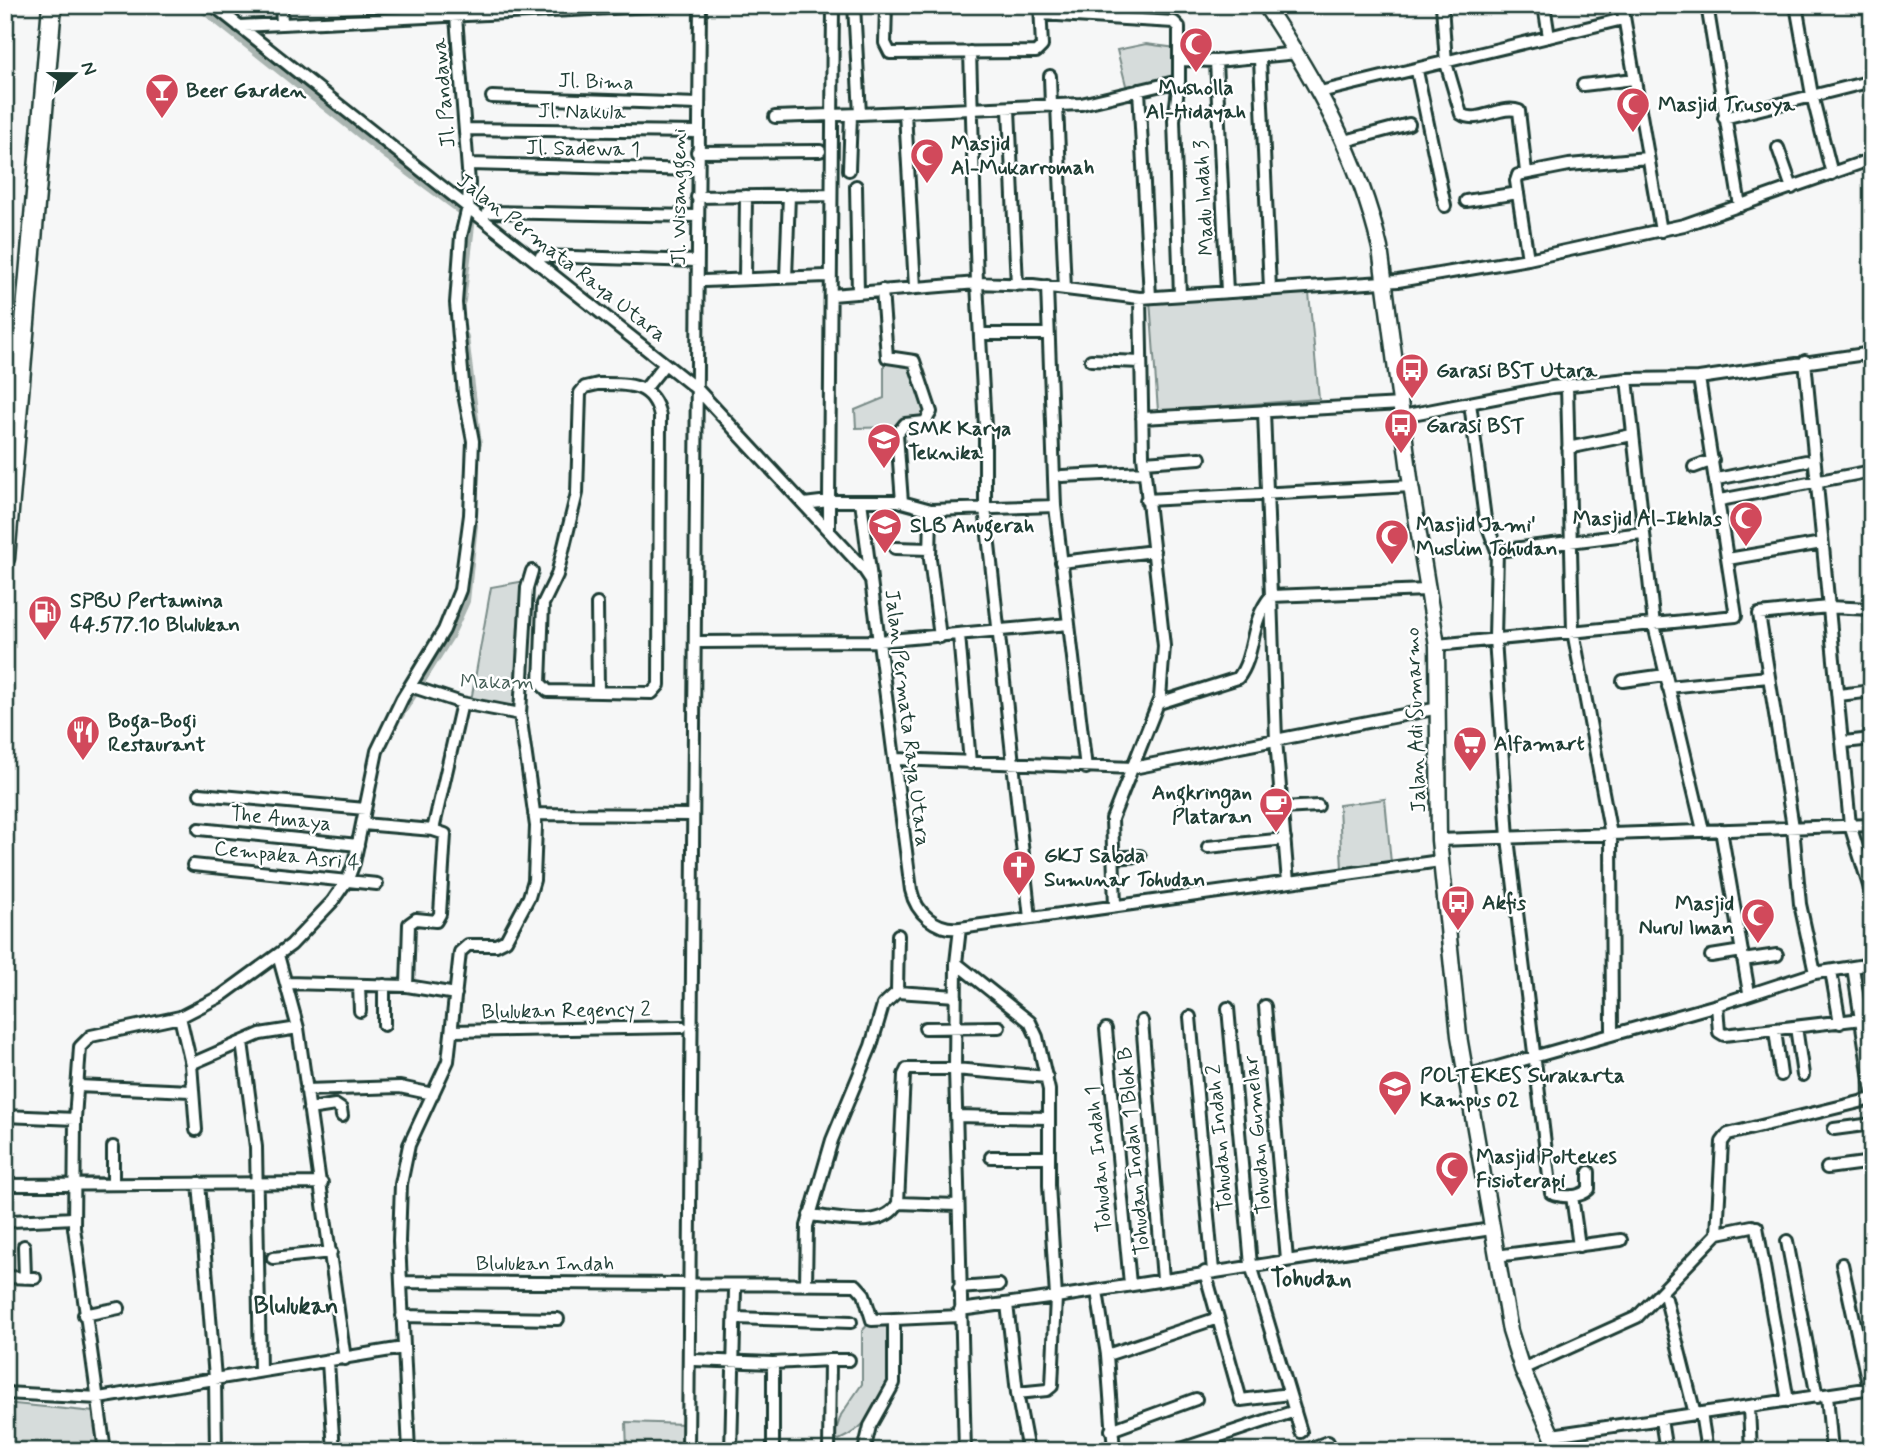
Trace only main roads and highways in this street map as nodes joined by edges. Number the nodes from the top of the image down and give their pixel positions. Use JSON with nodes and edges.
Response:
{"nodes":[{"id":1,"x":52,"y":5,"type":"edge"},
{"id":2,"x":1265,"y":5,"type":"edge"},
{"id":3,"x":14,"y":349,"type":"edge"},
{"id":4,"x":9,"y":459,"type":"edge"},
{"id":5,"x":5,"y":558,"type":"edge"},
{"id":6,"x":1559,"y":1451,"type":"edge"}],
"edges":[{"from":1,"to":3,"type":"highway"},
{"from":2,"to":6,"type":"main road","name":"Jalan Adi Sumarmo"},
{"from":3,"to":4,"type":"highway"},
{"from":4,"to":5,"type":"highway"}]}
